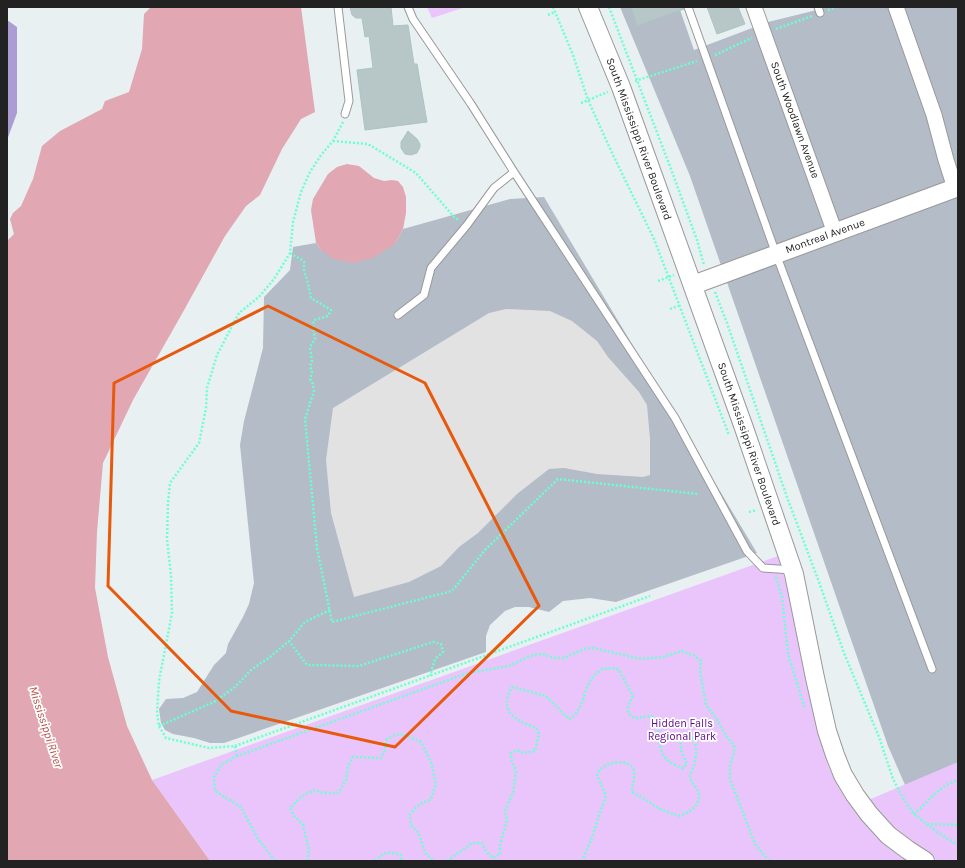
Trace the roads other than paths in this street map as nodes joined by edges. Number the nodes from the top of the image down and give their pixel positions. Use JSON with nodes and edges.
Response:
{"nodes":[{"id":1,"x":338,"y":7,"type":"edge"},
{"id":2,"x":408,"y":7,"type":"edge"},
{"id":3,"x":588,"y":7,"type":"edge"},
{"id":4,"x":688,"y":7,"type":"edge"},
{"id":5,"x":754,"y":7,"type":"edge"},
{"id":6,"x":896,"y":7,"type":"edge"},
{"id":7,"x":345,"y":114,"type":"road end"},
{"id":8,"x":514,"y":172,"type":"junction"},
{"id":9,"x":957,"y":188,"type":"edge"},
{"id":10,"x":835,"y":233,"type":"junction"},
{"id":11,"x":776,"y":254,"type":"junction"},
{"id":12,"x":693,"y":285,"type":"junction"},
{"id":13,"x":398,"y":315,"type":"dead end"},
{"id":14,"x":793,"y":570,"type":"junction"},
{"id":15,"x":932,"y":669,"type":"dead end"},
{"id":16,"x":925,"y":861,"type":"edge"}],
"edges":[{"from":1,"to":7,"type":"lane"},
{"from":2,"to":8,"type":"lane"},
{"from":3,"to":12,"type":"street","name":"South Mississippi River Boulevard"},
{"from":4,"to":11,"type":"lane"},
{"from":5,"to":10,"type":"street","name":"South Woodlawn Avenue"},
{"from":6,"to":9,"type":"street"},
{"from":8,"to":13,"type":"lane"},
{"from":8,"to":14,"type":"lane"},
{"from":9,"to":10,"type":"street","name":"Montreal Avenue"},
{"from":10,"to":11,"type":"street","name":"Montreal Avenue"},
{"from":11,"to":12,"type":"street","name":"Montreal Avenue"},
{"from":11,"to":15,"type":"lane"},
{"from":12,"to":14,"type":"street","name":"South Mississippi River Boulevard"},
{"from":14,"to":16,"type":"street","name":"South Mississippi River Boulevard"}]}
